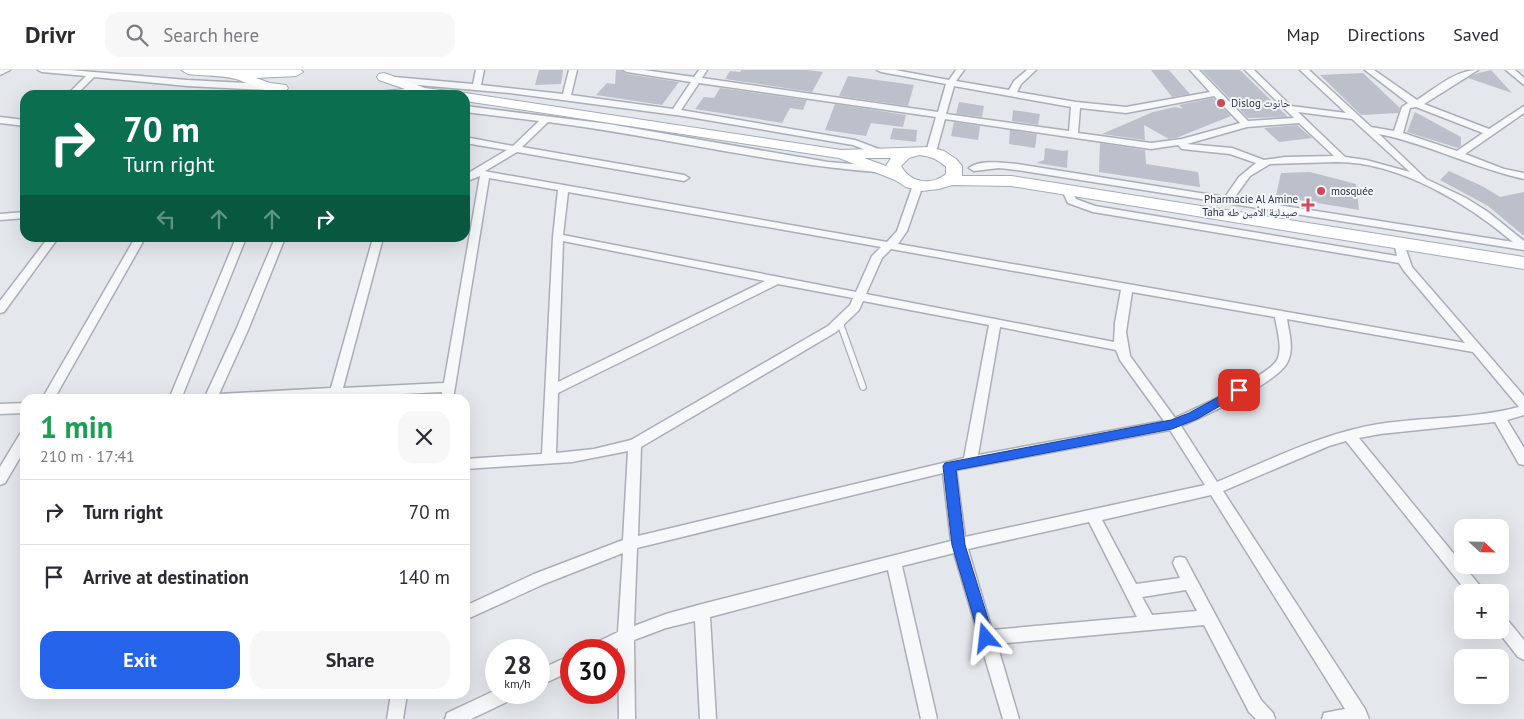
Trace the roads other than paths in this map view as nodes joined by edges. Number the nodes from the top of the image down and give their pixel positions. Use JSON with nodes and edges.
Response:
{"nodes":[{"id":1,"x":6,"y":70,"type":"edge"},
{"id":2,"x":42,"y":70,"type":"edge"},
{"id":3,"x":480,"y":70,"type":"edge"},
{"id":4,"x":573,"y":70,"type":"edge"},
{"id":5,"x":627,"y":70,"type":"edge"},
{"id":6,"x":703,"y":70,"type":"edge"},
{"id":7,"x":880,"y":70,"type":"edge"},
{"id":8,"x":960,"y":70,"type":"edge"},
{"id":9,"x":1032,"y":70,"type":"edge"},
{"id":10,"x":1194,"y":70,"type":"edge"},
{"id":11,"x":1249,"y":70,"type":"edge"},
{"id":12,"x":1305,"y":70,"type":"edge"},
{"id":13,"x":1321,"y":70,"type":"edge"},
{"id":14,"x":1368,"y":70,"type":"edge"},
{"id":15,"x":1474,"y":70,"type":"edge"},
{"id":16,"x":1510,"y":70,"type":"edge"},
{"id":17,"x":287,"y":71,"type":"edge"},
{"id":18,"x":0,"y":73,"type":"edge"},
{"id":19,"x":1457,"y":73,"type":"edge"},
{"id":20,"x":92,"y":75,"type":"junction"},
{"id":21,"x":235,"y":75,"type":"junction"},
{"id":22,"x":387,"y":75,"type":"edge"},
{"id":23,"x":187,"y":76,"type":"edge"},
{"id":24,"x":697,"y":79,"type":"junction"},
{"id":25,"x":1524,"y":82,"type":"edge"},
{"id":26,"x":950,"y":84,"type":"junction"},
{"id":27,"x":477,"y":85,"type":"junction"},
{"id":28,"x":76,"y":90,"type":"edge"},
{"id":29,"x":180,"y":90,"type":"edge"},
{"id":30,"x":277,"y":90,"type":"edge"},
{"id":31,"x":374,"y":90,"type":"edge"},
{"id":32,"x":420,"y":90,"type":"edge"},
{"id":33,"x":1216,"y":93,"type":"junction"},
{"id":34,"x":1012,"y":94,"type":"junction"},
{"id":35,"x":566,"y":96,"type":"junction"},
{"id":36,"x":470,"y":98,"type":"edge"},
{"id":37,"x":1417,"y":104,"type":"junction"},
{"id":38,"x":1076,"y":105,"type":"junction"},
{"id":39,"x":1288,"y":108,"type":"junction"},
{"id":40,"x":470,"y":110,"type":"edge"},
{"id":41,"x":1524,"y":110,"type":"edge"},
{"id":42,"x":675,"y":112,"type":"junction"},
{"id":43,"x":941,"y":115,"type":"junction"},
{"id":44,"x":1357,"y":117,"type":"junction"},
{"id":45,"x":547,"y":118,"type":"junction"},
{"id":46,"x":0,"y":120,"type":"edge"},
{"id":47,"x":1301,"y":120,"type":"junction"},
{"id":48,"x":20,"y":122,"type":"edge"},
{"id":49,"x":1246,"y":124,"type":"junction"},
{"id":50,"x":1370,"y":129,"type":"junction"},
{"id":51,"x":1219,"y":132,"type":"junction"},
{"id":52,"x":1490,"y":133,"type":"junction"},
{"id":53,"x":1398,"y":134,"type":"junction"},
{"id":54,"x":1073,"y":135,"type":"junction"},
{"id":55,"x":470,"y":141,"type":"edge"},
{"id":56,"x":1172,"y":145,"type":"junction"},
{"id":57,"x":515,"y":149,"type":"junction"},
{"id":58,"x":1232,"y":150,"type":"junction"},
{"id":59,"x":931,"y":152,"type":"junction"},
{"id":60,"x":881,"y":153,"type":"junction"},
{"id":61,"x":907,"y":153,"type":"junction"},
{"id":62,"x":841,"y":154,"type":"junction"},
{"id":63,"x":1458,"y":154,"type":"junction"},
{"id":64,"x":1342,"y":159,"type":"junction"},
{"id":65,"x":950,"y":161,"type":"junction"},
{"id":66,"x":1263,"y":163,"type":"junction"},
{"id":67,"x":974,"y":168,"type":"junction"},
{"id":68,"x":876,"y":169,"type":"junction"},
{"id":69,"x":481,"y":173,"type":"junction"},
{"id":70,"x":1524,"y":176,"type":"edge"},
{"id":71,"x":470,"y":177,"type":"edge"},
{"id":72,"x":684,"y":178,"type":"dead end"},
{"id":73,"x":900,"y":178,"type":"junction"},
{"id":74,"x":950,"y":180,"type":"junction"},
{"id":75,"x":1010,"y":181,"type":"junction"},
{"id":76,"x":1425,"y":181,"type":"junction"},
{"id":77,"x":918,"y":185,"type":"junction"},
{"id":78,"x":562,"y":189,"type":"junction"},
{"id":79,"x":1067,"y":190,"type":"junction"},
{"id":80,"x":1229,"y":199,"type":"junction"},
{"id":81,"x":20,"y":215,"type":"edge"},
{"id":82,"x":0,"y":217,"type":"edge"},
{"id":83,"x":558,"y":237,"type":"junction"},
{"id":84,"x":50,"y":242,"type":"edge"},
{"id":85,"x":138,"y":242,"type":"edge"},
{"id":86,"x":239,"y":242,"type":"edge"},
{"id":87,"x":278,"y":242,"type":"edge"},
{"id":88,"x":377,"y":242,"type":"edge"},
{"id":89,"x":1399,"y":243,"type":"junction"},
{"id":90,"x":889,"y":245,"type":"junction"},
{"id":91,"x":1524,"y":246,"type":"edge"},
{"id":92,"x":1403,"y":260,"type":"junction"},
{"id":93,"x":1524,"y":263,"type":"edge"},
{"id":94,"x":779,"y":279,"type":"junction"},
{"id":95,"x":1127,"y":287,"type":"junction"},
{"id":96,"x":861,"y":296,"type":"junction"},
{"id":97,"x":0,"y":309,"type":"edge"},
{"id":98,"x":1280,"y":315,"type":"junction"},
{"id":99,"x":995,"y":322,"type":"junction"},
{"id":100,"x":840,"y":323,"type":"junction"},
{"id":101,"x":1120,"y":347,"type":"junction"},
{"id":102,"x":1477,"y":350,"type":"junction"},
{"id":103,"x":552,"y":372,"type":"junction"},
{"id":104,"x":581,"y":377,"type":"junction"},
{"id":105,"x":862,"y":387,"type":"dead end"},
{"id":106,"x":552,"y":390,"type":"junction"},
{"id":107,"x":448,"y":393,"type":"edge"},
{"id":108,"x":51,"y":394,"type":"edge"},
{"id":109,"x":177,"y":394,"type":"edge"},
{"id":110,"x":214,"y":394,"type":"edge"},
{"id":111,"x":336,"y":394,"type":"edge"},
{"id":112,"x":410,"y":394,"type":"edge"},
{"id":113,"x":1524,"y":404,"type":"edge"},
{"id":114,"x":20,"y":408,"type":"edge"},
{"id":115,"x":0,"y":409,"type":"edge"},
{"id":116,"x":1524,"y":410,"type":"edge"},
{"id":117,"x":1499,"y":417,"type":"junction"},
{"id":118,"x":1172,"y":424,"type":"junction"},
{"id":119,"x":1349,"y":434,"type":"junction"},
{"id":120,"x":635,"y":444,"type":"junction"},
{"id":121,"x":20,"y":446,"type":"edge"},
{"id":122,"x":549,"y":458,"type":"junction"},
{"id":123,"x":1524,"y":460,"type":"edge"},
{"id":124,"x":970,"y":461,"type":"junction"},
{"id":125,"x":470,"y":464,"type":"edge"},
{"id":126,"x":949,"y":466,"type":"junction"},
{"id":127,"x":0,"y":479,"type":"edge"},
{"id":128,"x":1214,"y":489,"type":"junction"},
{"id":129,"x":1093,"y":517,"type":"junction"},
{"id":130,"x":630,"y":544,"type":"junction"},
{"id":131,"x":959,"y":545,"type":"junction"},
{"id":132,"x":894,"y":562,"type":"junction"},
{"id":133,"x":1180,"y":563,"type":"dead end"},
{"id":134,"x":1190,"y":583,"type":"junction"},
{"id":135,"x":1470,"y":584,"type":"edge"},
{"id":136,"x":1131,"y":592,"type":"junction"},
{"id":137,"x":470,"y":611,"type":"edge"},
{"id":138,"x":702,"y":612,"type":"junction"},
{"id":139,"x":1209,"y":617,"type":"junction"},
{"id":140,"x":1148,"y":623,"type":"junction"},
{"id":141,"x":1509,"y":633,"type":"edge"},
{"id":142,"x":626,"y":636,"type":"junction"},
{"id":143,"x":986,"y":638,"type":"junction"},
{"id":144,"x":620,"y":639,"type":"edge"},
{"id":145,"x":1524,"y":652,"type":"edge"},
{"id":146,"x":398,"y":699,"type":"edge"},
{"id":147,"x":485,"y":704,"type":"edge"},
{"id":148,"x":1360,"y":717,"type":"edge"},
{"id":149,"x":395,"y":719,"type":"edge"},
{"id":150,"x":453,"y":719,"type":"edge"},
{"id":151,"x":627,"y":719,"type":"edge"},
{"id":152,"x":708,"y":719,"type":"edge"},
{"id":153,"x":928,"y":719,"type":"edge"},
{"id":154,"x":1011,"y":719,"type":"edge"},
{"id":155,"x":1267,"y":719,"type":"edge"},
{"id":156,"x":1330,"y":719,"type":"edge"}],
"edges":[{"from":1,"to":18,"type":"street"},
{"from":2,"to":20,"type":"street"},
{"from":3,"to":27,"type":"street"},
{"from":4,"to":35,"type":"street"},
{"from":5,"to":24,"type":"street"},
{"from":6,"to":24,"type":"street"},
{"from":7,"to":26,"type":"street"},
{"from":8,"to":26,"type":"street"},
{"from":9,"to":34,"type":"street"},
{"from":10,"to":33,"type":"street"},
{"from":11,"to":39,"type":"street"},
{"from":12,"to":13,"type":"street"},
{"from":12,"to":44,"type":"street"},
{"from":14,"to":37,"type":"street"},
{"from":15,"to":19,"type":"street"},
{"from":16,"to":25,"type":"street"},
{"from":17,"to":21,"type":"main road"},
{"from":17,"to":30,"type":"main road"},
{"from":19,"to":37,"type":"street"},
{"from":20,"to":23,"type":"street"},
{"from":20,"to":28,"type":"street"},
{"from":21,"to":23,"type":"main road"},
{"from":21,"to":30,"type":"main road"},
{"from":22,"to":27,"type":"street"},
{"from":22,"to":31,"type":"main road"},
{"from":22,"to":32,"type":"main road"},
{"from":23,"to":29,"type":"street"},
{"from":23,"to":30,"type":"street"},
{"from":24,"to":42,"type":"street"},
{"from":24,"to":43,"type":"street"},
{"from":26,"to":34,"type":"street"},
{"from":26,"to":43,"type":"street"},
{"from":27,"to":35,"type":"street"},
{"from":33,"to":38,"type":"street"},
{"from":33,"to":49,"type":"street"},
{"from":34,"to":38,"type":"street"},
{"from":35,"to":42,"type":"street"},
{"from":36,"to":62,"type":"main road"},
{"from":37,"to":52,"type":"street"},
{"from":37,"to":53,"type":"street"},
{"from":38,"to":54,"type":"street"},
{"from":39,"to":44,"type":"street"},
{"from":39,"to":47,"type":"street"},
{"from":40,"to":45,"type":"street"},
{"from":41,"to":52,"type":"street"},
{"from":42,"to":60,"type":"street"},
{"from":43,"to":54,"type":"street"},
{"from":43,"to":59,"type":"street"},
{"from":44,"to":50,"type":"street"},
{"from":45,"to":57,"type":"street"},
{"from":45,"to":68,"type":"street"},
{"from":46,"to":48,"type":"street"},
{"from":47,"to":49,"type":"street"},
{"from":47,"to":64,"type":"street"},
{"from":49,"to":51,"type":"street"},
{"from":50,"to":53,"type":"street"},
{"from":50,"to":76,"type":"street"},
{"from":51,"to":56,"type":"street"},
{"from":51,"to":58,"type":"street"},
{"from":52,"to":63,"type":"street"},
{"from":53,"to":63,"type":"street"},
{"from":54,"to":56,"type":"street"},
{"from":55,"to":57,"type":"street"},
{"from":56,"to":58,"type":"street"},
{"from":57,"to":69,"type":"street"},
{"from":57,"to":72,"type":"street"},
{"from":58,"to":66,"type":"street"},
{"from":59,"to":61,"type":"main road"},
{"from":59,"to":65,"type":"main road"},
{"from":60,"to":61,"type":"main road"},
{"from":60,"to":62,"type":"main road"},
{"from":61,"to":73,"type":"main road"},
{"from":62,"to":68,"type":"main road"},
{"from":63,"to":70,"type":"street"},
{"from":64,"to":66,"type":"street"},
{"from":64,"to":76,"type":"street"},
{"from":65,"to":67,"type":"main road"},
{"from":65,"to":74,"type":"main road"},
{"from":66,"to":80,"type":"street"},
{"from":67,"to":75,"type":"main road"},
{"from":67,"to":80,"type":"street"},
{"from":68,"to":73,"type":"main road"},
{"from":69,"to":71,"type":"street"},
{"from":69,"to":78,"type":"street"},
{"from":69,"to":107,"type":"street"},
{"from":73,"to":77,"type":"main road"},
{"from":74,"to":75,"type":"main road"},
{"from":74,"to":77,"type":"main road"},
{"from":75,"to":79,"type":"main road"},
{"from":76,"to":91,"type":"street"},
{"from":77,"to":90,"type":"street"},
{"from":78,"to":83,"type":"street"},
{"from":78,"to":90,"type":"street"},
{"from":79,"to":89,"type":"main road"},
{"from":79,"to":92,"type":"street"},
{"from":80,"to":91,"type":"street"},
{"from":81,"to":82,"type":"street"},
{"from":83,"to":94,"type":"street"},
{"from":83,"to":103,"type":"street"},
{"from":84,"to":97,"type":"street"},
{"from":85,"to":108,"type":"street"},
{"from":86,"to":109,"type":"street"},
{"from":87,"to":110,"type":"street"},
{"from":88,"to":111,"type":"street"},
{"from":89,"to":92,"type":"street"},
{"from":89,"to":93,"type":"main road"},
{"from":90,"to":95,"type":"street"},
{"from":90,"to":96,"type":"street"},
{"from":92,"to":102,"type":"street"},
{"from":94,"to":96,"type":"street"},
{"from":94,"to":104,"type":"street"},
{"from":95,"to":98,"type":"street"},
{"from":95,"to":101,"type":"street"},
{"from":96,"to":99,"type":"street"},
{"from":96,"to":100,"type":"street"},
{"from":98,"to":102,"type":"street"},
{"from":98,"to":118,"type":"street"},
{"from":99,"to":101,"type":"street"},
{"from":99,"to":124,"type":"street"},
{"from":100,"to":105,"type":"lane"},
{"from":100,"to":120,"type":"street"},
{"from":101,"to":118,"type":"street"},
{"from":102,"to":113,"type":"street"},
{"from":103,"to":104,"type":"street"},
{"from":103,"to":106,"type":"street"},
{"from":104,"to":106,"type":"street"},
{"from":106,"to":122,"type":"street"},
{"from":107,"to":112,"type":"street"},
{"from":114,"to":115,"type":"street"},
{"from":116,"to":117,"type":"street"},
{"from":117,"to":119,"type":"street"},
{"from":117,"to":123,"type":"street"},
{"from":118,"to":124,"type":"street"},
{"from":118,"to":128,"type":"street"},
{"from":119,"to":128,"type":"street"},
{"from":119,"to":135,"type":"street"},
{"from":120,"to":122,"type":"street"},
{"from":120,"to":130,"type":"street"},
{"from":121,"to":127,"type":"street"},
{"from":122,"to":125,"type":"street"},
{"from":124,"to":126,"type":"street"},
{"from":126,"to":130,"type":"street"},
{"from":126,"to":131,"type":"street"},
{"from":128,"to":129,"type":"street"},
{"from":128,"to":148,"type":"street"},
{"from":129,"to":131,"type":"street"},
{"from":129,"to":136,"type":"street"},
{"from":130,"to":137,"type":"street"},
{"from":130,"to":142,"type":"street"},
{"from":131,"to":132,"type":"street"},
{"from":131,"to":143,"type":"street"},
{"from":132,"to":138,"type":"street"},
{"from":132,"to":153,"type":"street"},
{"from":133,"to":134,"type":"street"},
{"from":134,"to":136,"type":"street"},
{"from":134,"to":139,"type":"street"},
{"from":136,"to":140,"type":"street"},
{"from":138,"to":142,"type":"street"},
{"from":138,"to":152,"type":"street"},
{"from":139,"to":140,"type":"street"},
{"from":139,"to":155,"type":"street"},
{"from":140,"to":143,"type":"street"},
{"from":141,"to":145,"type":"street"},
{"from":142,"to":144,"type":"street"},
{"from":142,"to":151,"type":"street"},
{"from":143,"to":154,"type":"street"},
{"from":146,"to":149,"type":"street"},
{"from":147,"to":150,"type":"street"},
{"from":148,"to":156,"type":"street"}]}
